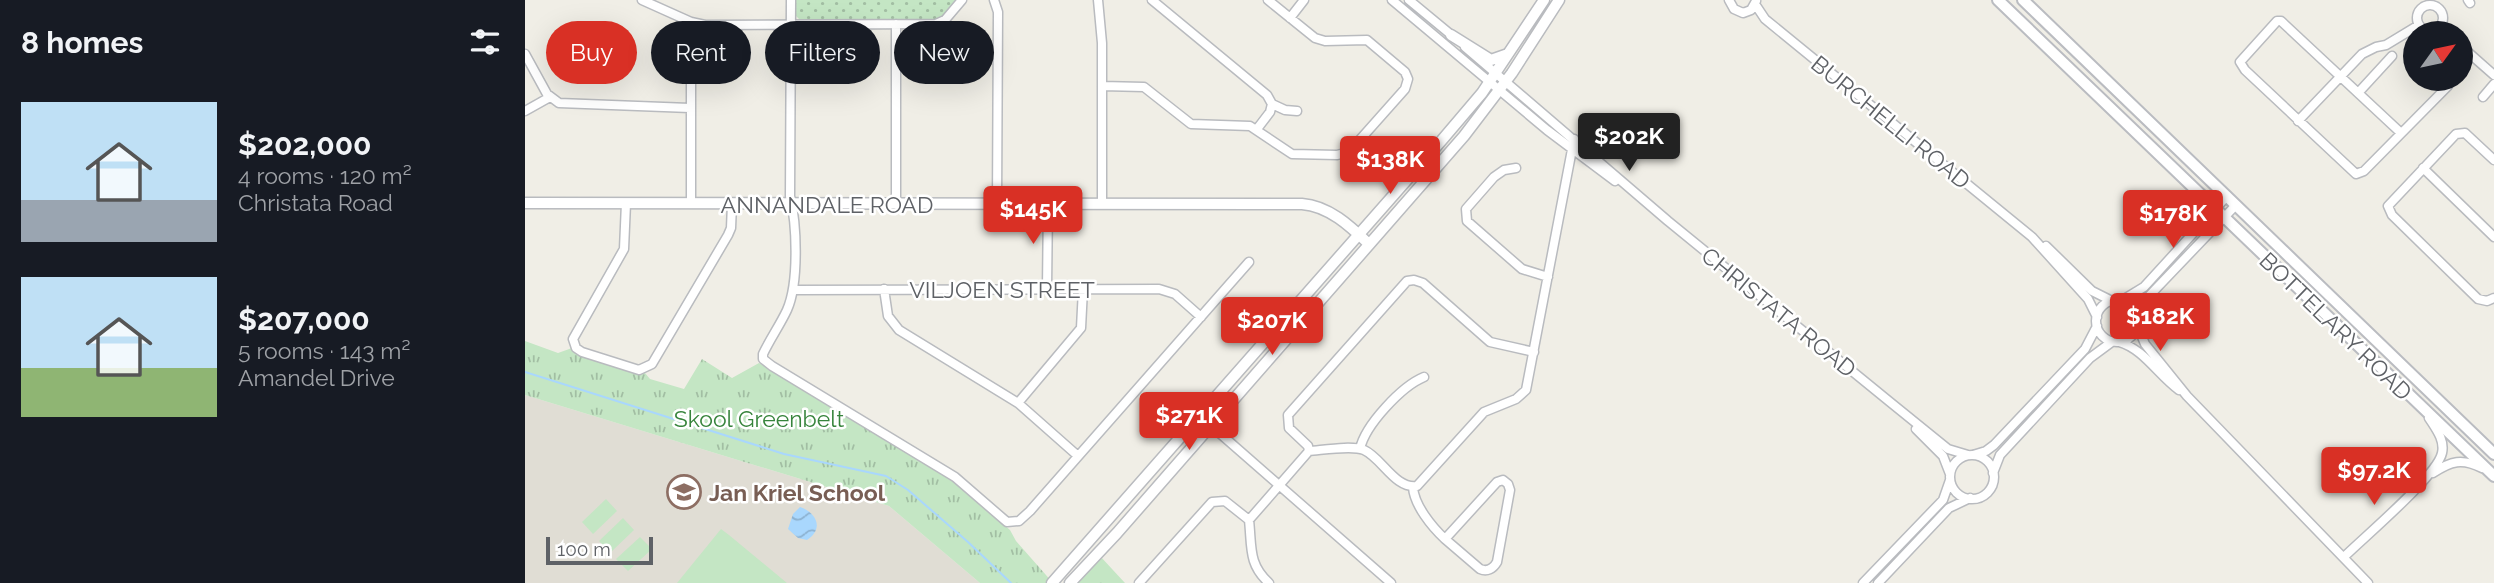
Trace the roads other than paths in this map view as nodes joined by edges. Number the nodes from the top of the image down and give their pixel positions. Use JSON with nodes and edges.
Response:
{"nodes":[{"id":1,"x":642,"y":0,"type":"edge"},
{"id":2,"x":791,"y":0,"type":"edge"},
{"id":3,"x":962,"y":0,"type":"edge"},
{"id":4,"x":995,"y":0,"type":"edge"},
{"id":5,"x":1098,"y":0,"type":"edge"},
{"id":6,"x":1152,"y":0,"type":"edge"},
{"id":7,"x":1268,"y":0,"type":"edge"},
{"id":8,"x":1304,"y":0,"type":"edge"},
{"id":9,"x":1392,"y":0,"type":"edge"},
{"id":10,"x":1409,"y":0,"type":"edge"},
{"id":11,"x":1544,"y":0,"type":"edge"},
{"id":12,"x":1559,"y":0,"type":"edge"},
{"id":13,"x":1729,"y":0,"type":"edge"},
{"id":14,"x":1998,"y":0,"type":"edge"},
{"id":15,"x":2023,"y":0,"type":"edge"},
{"id":16,"x":1756,"y":2,"type":"edge"},
{"id":17,"x":2439,"y":3,"type":"edge"},
{"id":18,"x":1748,"y":12,"type":"junction"},
{"id":19,"x":1290,"y":18,"type":"junction"},
{"id":20,"x":1765,"y":19,"type":"junction"},
{"id":21,"x":689,"y":21,"type":"edge"},
{"id":22,"x":791,"y":21,"type":"edge"},
{"id":23,"x":942,"y":21,"type":"edge"},
{"id":24,"x":2418,"y":21,"type":"edge"},
{"id":25,"x":2443,"y":21,"type":"edge"},
{"id":26,"x":1451,"y":35,"type":"junction"},
{"id":27,"x":2403,"y":35,"type":"edge"},
{"id":28,"x":525,"y":54,"type":"edge"},
{"id":29,"x":1510,"y":54,"type":"junction"},
{"id":30,"x":2392,"y":56,"type":"dead end"},
{"id":31,"x":2473,"y":57,"type":"edge"},
{"id":32,"x":2340,"y":75,"type":"junction"},
{"id":33,"x":2494,"y":75,"type":"edge"},
{"id":34,"x":1492,"y":78,"type":"junction"},
{"id":35,"x":690,"y":84,"type":"edge"},
{"id":36,"x":791,"y":84,"type":"edge"},
{"id":37,"x":896,"y":84,"type":"edge"},
{"id":38,"x":2494,"y":84,"type":"edge"},
{"id":39,"x":1102,"y":86,"type":"junction"},
{"id":40,"x":1503,"y":86,"type":"junction"},
{"id":41,"x":2443,"y":91,"type":"edge"},
{"id":42,"x":2358,"y":93,"type":"junction"},
{"id":43,"x":549,"y":97,"type":"junction"},
{"id":44,"x":2483,"y":97,"type":"dead end"},
{"id":45,"x":1272,"y":104,"type":"junction"},
{"id":46,"x":690,"y":108,"type":"junction"},
{"id":47,"x":525,"y":111,"type":"edge"},
{"id":48,"x":1297,"y":111,"type":"dead end"},
{"id":49,"x":2298,"y":121,"type":"junction"},
{"id":50,"x":1257,"y":129,"type":"junction"},
{"id":51,"x":2401,"y":133,"type":"junction"},
{"id":52,"x":1574,"y":139,"type":"junction"},
{"id":53,"x":1573,"y":149,"type":"junction"},
{"id":54,"x":2494,"y":160,"type":"edge"},
{"id":55,"x":1516,"y":167,"type":"dead end"},
{"id":56,"x":2423,"y":168,"type":"junction"},
{"id":57,"x":2227,"y":196,"type":"junction"},
{"id":58,"x":525,"y":203,"type":"edge"},
{"id":59,"x":627,"y":203,"type":"junction"},
{"id":60,"x":691,"y":203,"type":"junction"},
{"id":61,"x":732,"y":204,"type":"junction"},
{"id":62,"x":792,"y":204,"type":"junction"},
{"id":63,"x":895,"y":204,"type":"junction"},
{"id":64,"x":997,"y":204,"type":"junction"},
{"id":65,"x":1048,"y":204,"type":"junction"},
{"id":66,"x":1102,"y":204,"type":"junction"},
{"id":67,"x":2236,"y":205,"type":"junction"},
{"id":68,"x":2215,"y":209,"type":"junction"},
{"id":69,"x":2224,"y":218,"type":"junction"},
{"id":70,"x":1668,"y":221,"type":"junction"},
{"id":71,"x":1359,"y":234,"type":"junction"},
{"id":72,"x":2032,"y":237,"type":"junction"},
{"id":73,"x":2494,"y":237,"type":"edge"},
{"id":74,"x":1369,"y":244,"type":"junction"},
{"id":75,"x":1249,"y":262,"type":"dead end"},
{"id":76,"x":1548,"y":277,"type":"junction"},
{"id":77,"x":1047,"y":288,"type":"junction"},
{"id":78,"x":884,"y":289,"type":"junction"},
{"id":79,"x":1083,"y":289,"type":"junction"},
{"id":80,"x":794,"y":290,"type":"junction"},
{"id":81,"x":2494,"y":298,"type":"edge"},
{"id":82,"x":2117,"y":301,"type":"junction"},
{"id":83,"x":1201,"y":317,"type":"junction"},
{"id":84,"x":2137,"y":320,"type":"junction"},
{"id":85,"x":2097,"y":322,"type":"junction"},
{"id":86,"x":2116,"y":342,"type":"junction"},
{"id":87,"x":1534,"y":352,"type":"junction"},
{"id":88,"x":1424,"y":377,"type":"dead end"},
{"id":89,"x":2187,"y":396,"type":"junction"},
{"id":90,"x":1890,"y":402,"type":"junction"},
{"id":91,"x":1018,"y":403,"type":"junction"},
{"id":92,"x":2422,"y":409,"type":"junction"},
{"id":93,"x":1200,"y":416,"type":"junction"},
{"id":94,"x":1210,"y":425,"type":"junction"},
{"id":95,"x":1360,"y":449,"type":"junction"},
{"id":96,"x":1309,"y":451,"type":"junction"},
{"id":97,"x":2494,"y":454,"type":"edge"},
{"id":98,"x":1970,"y":455,"type":"junction"},
{"id":99,"x":1078,"y":456,"type":"junction"},
{"id":100,"x":1993,"y":473,"type":"junction"},
{"id":101,"x":2492,"y":474,"type":"edge"},
{"id":102,"x":1950,"y":478,"type":"junction"},
{"id":103,"x":2425,"y":479,"type":"junction"},
{"id":104,"x":1279,"y":484,"type":"junction"},
{"id":105,"x":1413,"y":487,"type":"junction"},
{"id":106,"x":1971,"y":498,"type":"junction"},
{"id":107,"x":1249,"y":520,"type":"junction"},
{"id":108,"x":1445,"y":539,"type":"junction"},
{"id":109,"x":2344,"y":557,"type":"junction"},
{"id":110,"x":1052,"y":583,"type":"edge"},
{"id":111,"x":1070,"y":583,"type":"edge"},
{"id":112,"x":1139,"y":583,"type":"edge"},
{"id":113,"x":1269,"y":583,"type":"edge"},
{"id":114,"x":1391,"y":583,"type":"edge"},
{"id":115,"x":1863,"y":583,"type":"edge"},
{"id":116,"x":1878,"y":583,"type":"edge"},
{"id":117,"x":2368,"y":583,"type":"edge"}],
"edges":[{"from":1,"to":21,"type":"street"},
{"from":2,"to":22,"type":"street"},
{"from":3,"to":23,"type":"street"},
{"from":4,"to":64,"type":"street"},
{"from":5,"to":39,"type":"street"},
{"from":6,"to":45,"type":"street"},
{"from":7,"to":19,"type":"street"},
{"from":8,"to":19,"type":"street"},
{"from":9,"to":34,"type":"street"},
{"from":10,"to":26,"type":"street"},
{"from":11,"to":29,"type":"street"},
{"from":12,"to":40,"type":"street"},
{"from":13,"to":18,"type":"street"},
{"from":14,"to":68,"type":"main road","name":"BOTTELARY ROAD"},
{"from":15,"to":57,"type":"main road","name":"BOTTELARY ROAD"},
{"from":16,"to":18,"type":"street","name":"BURCHELLI ROAD"},
{"from":16,"to":20,"type":"street","name":"BURCHELLI ROAD"},
{"from":17,"to":24,"type":"street"},
{"from":17,"to":25,"type":"street"},
{"from":18,"to":20,"type":"street"},
{"from":19,"to":50,"type":"street"},
{"from":20,"to":72,"type":"street","name":"BURCHELLI ROAD"},
{"from":26,"to":29,"type":"street"},
{"from":26,"to":34,"type":"street"},
{"from":27,"to":32,"type":"street"},
{"from":28,"to":43,"type":"street"},
{"from":29,"to":34,"type":"street"},
{"from":30,"to":42,"type":"street"},
{"from":31,"to":33,"type":"street"},
{"from":32,"to":42,"type":"street"},
{"from":32,"to":49,"type":"street"},
{"from":32,"to":49,"type":"street"},
{"from":34,"to":40,"type":"street"},
{"from":34,"to":71,"type":"street"},
{"from":35,"to":46,"type":"street"},
{"from":36,"to":62,"type":"street"},
{"from":37,"to":63,"type":"street"},
{"from":38,"to":44,"type":"street"},
{"from":39,"to":50,"type":"street"},
{"from":39,"to":66,"type":"street"},
{"from":40,"to":52,"type":"street","name":"CHRISTATA ROAD"},
{"from":40,"to":53,"type":"street","name":"CHRISTATA ROAD"},
{"from":40,"to":74,"type":"street"},
{"from":41,"to":51,"type":"street"},
{"from":42,"to":51,"type":"street"},
{"from":43,"to":46,"type":"street"},
{"from":43,"to":47,"type":"street"},
{"from":45,"to":48,"type":"street"},
{"from":45,"to":50,"type":"street"},
{"from":46,"to":60,"type":"street"},
{"from":49,"to":51,"type":"street"},
{"from":52,"to":53,"type":"street"},
{"from":52,"to":70,"type":"street","name":"CHRISTATA ROAD"},
{"from":53,"to":70,"type":"street","name":"CHRISTATA ROAD"},
{"from":53,"to":76,"type":"street"},
{"from":54,"to":56,"type":"street"},
{"from":55,"to":76,"type":"street"},
{"from":56,"to":73,"type":"street"},
{"from":56,"to":81,"type":"street"},
{"from":57,"to":67,"type":"main road","name":"BOTTELARY ROAD"},
{"from":57,"to":68,"type":"street"},
{"from":58,"to":59,"type":"street","name":"ANNANDALE ROAD"},
{"from":59,"to":60,"type":"street","name":"ANNANDALE ROAD"},
{"from":59,"to":61,"type":"street"},
{"from":60,"to":61,"type":"street","name":"ANNANDALE ROAD"},
{"from":61,"to":62,"type":"street","name":"ANNANDALE ROAD"},
{"from":62,"to":63,"type":"street","name":"ANNANDALE ROAD"},
{"from":62,"to":80,"type":"street"},
{"from":63,"to":64,"type":"street","name":"ANNANDALE ROAD"},
{"from":64,"to":65,"type":"street","name":"ANNANDALE ROAD"},
{"from":65,"to":66,"type":"street","name":"ANNANDALE ROAD"},
{"from":65,"to":77,"type":"street"},
{"from":66,"to":71,"type":"street","name":"ANNANDALE ROAD"},
{"from":67,"to":69,"type":"street"},
{"from":67,"to":97,"type":"main road","name":"BOTTELARY ROAD"},
{"from":68,"to":69,"type":"main road","name":"BOTTELARY ROAD"},
{"from":68,"to":82,"type":"street"},
{"from":69,"to":84,"type":"street"},
{"from":69,"to":92,"type":"main road","name":"BOTTELARY ROAD"},
{"from":70,"to":90,"type":"street","name":"CHRISTATA ROAD"},
{"from":71,"to":74,"type":"street","name":"ANNANDALE ROAD"},
{"from":71,"to":93,"type":"street"},
{"from":72,"to":82,"type":"street","name":"BURCHELLI ROAD"},
{"from":72,"to":85,"type":"street","name":"BURCHELLI ROAD"},
{"from":74,"to":94,"type":"street"},
{"from":75,"to":83,"type":"street"},
{"from":76,"to":87,"type":"street"},
{"from":77,"to":78,"type":"street","name":"VILJOEN STREET"},
{"from":77,"to":79,"type":"street","name":"VILJOEN STREET"},
{"from":78,"to":80,"type":"street","name":"VILJOEN STREET"},
{"from":78,"to":91,"type":"street"},
{"from":79,"to":83,"type":"street","name":"VILJOEN STREET"},
{"from":79,"to":91,"type":"street"},
{"from":80,"to":99,"type":"street"},
{"from":82,"to":84,"type":"street"},
{"from":82,"to":85,"type":"street"},
{"from":83,"to":99,"type":"street"},
{"from":84,"to":86,"type":"street"},
{"from":84,"to":89,"type":"street"},
{"from":85,"to":86,"type":"street"},
{"from":85,"to":98,"type":"street"},
{"from":86,"to":89,"type":"street"},
{"from":86,"to":100,"type":"street"},
{"from":87,"to":96,"type":"street"},
{"from":87,"to":105,"type":"street"},
{"from":88,"to":95,"type":"street"},
{"from":89,"to":109,"type":"street"},
{"from":90,"to":98,"type":"street","name":"CHRISTATA ROAD"},
{"from":90,"to":102,"type":"street","name":"CHRISTATA ROAD"},
{"from":91,"to":99,"type":"street"},
{"from":92,"to":101,"type":"main road","name":"BOTTELARY ROAD"},
{"from":92,"to":103,"type":"street"},
{"from":93,"to":94,"type":"street"},
{"from":93,"to":110,"type":"street"},
{"from":94,"to":104,"type":"street"},
{"from":94,"to":111,"type":"street"},
{"from":95,"to":96,"type":"street"},
{"from":95,"to":105,"type":"street"},
{"from":96,"to":104,"type":"street"},
{"from":98,"to":100,"type":"street"},
{"from":98,"to":102,"type":"street"},
{"from":100,"to":106,"type":"street"},
{"from":101,"to":103,"type":"street"},
{"from":102,"to":106,"type":"street"},
{"from":102,"to":115,"type":"street"},
{"from":103,"to":109,"type":"street"},
{"from":104,"to":107,"type":"street"},
{"from":104,"to":114,"type":"street"},
{"from":105,"to":108,"type":"street"},
{"from":106,"to":116,"type":"street"},
{"from":107,"to":112,"type":"street"},
{"from":107,"to":113,"type":"street"},
{"from":108,"to":108,"type":"street"},
{"from":109,"to":117,"type":"street"}]}
